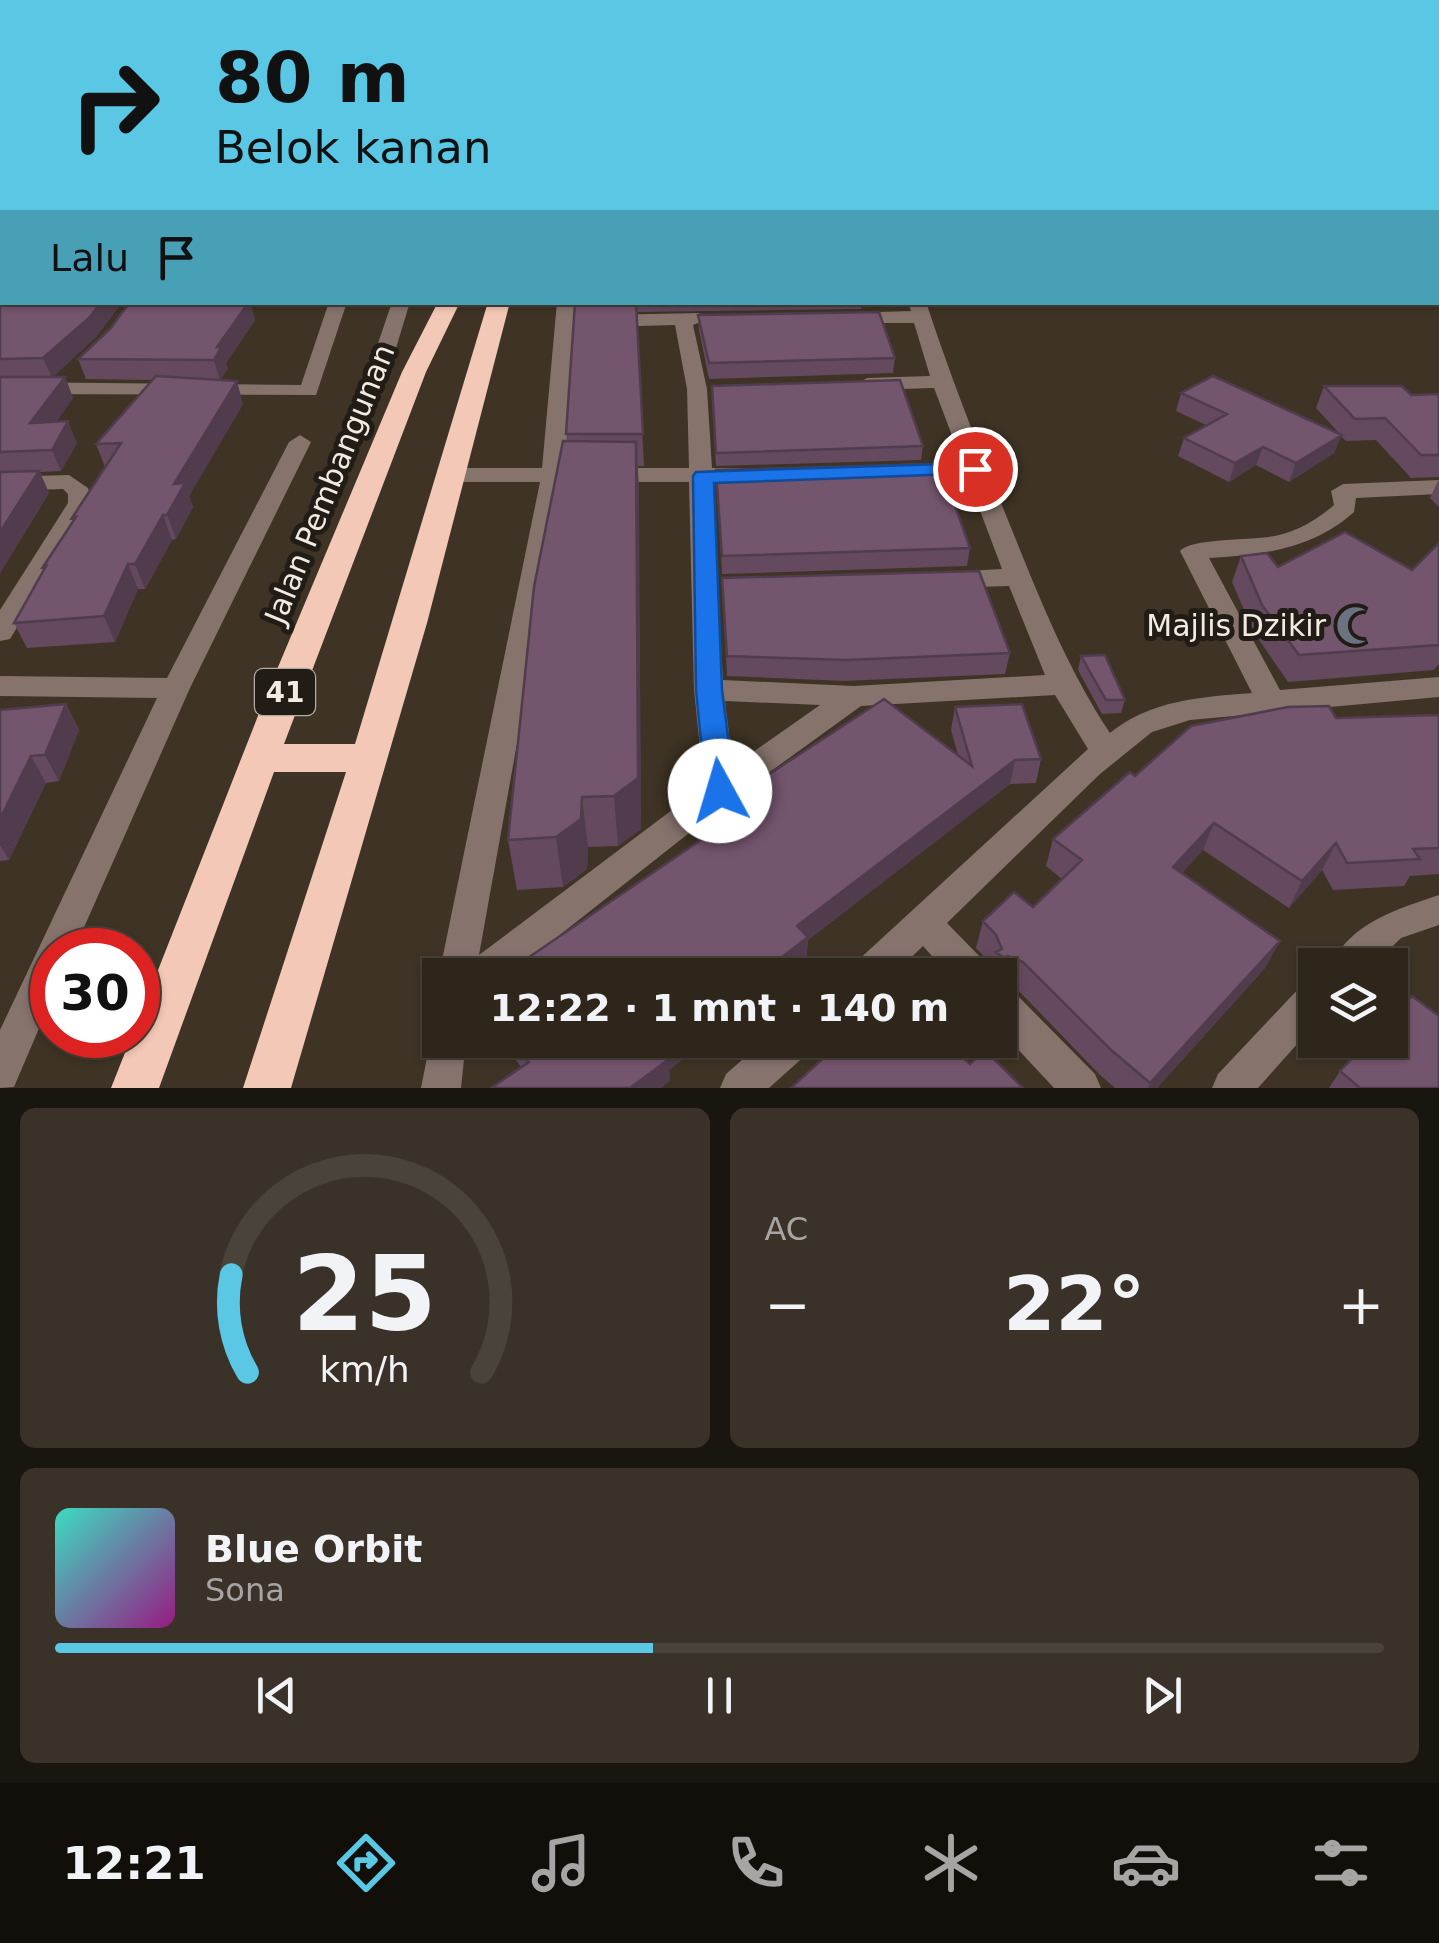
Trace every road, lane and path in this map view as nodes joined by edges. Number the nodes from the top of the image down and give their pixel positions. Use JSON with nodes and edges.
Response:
{"nodes":[{"id":1,"x":337,"y":305,"type":"edge"},
{"id":2,"x":400,"y":305,"type":"edge"},
{"id":3,"x":447,"y":305,"type":"edge"},
{"id":4,"x":498,"y":305,"type":"edge"},
{"id":5,"x":919,"y":310,"type":"edge"},
{"id":6,"x":565,"y":312,"type":"edge"},
{"id":7,"x":822,"y":318,"type":"edge"},
{"id":8,"x":723,"y":319,"type":"edge"},
{"id":9,"x":683,"y":320,"type":"junction"},
{"id":10,"x":405,"y":364,"type":"junction"},
{"id":11,"x":82,"y":366,"type":"edge"},
{"id":12,"x":942,"y":382,"type":"junction"},
{"id":13,"x":849,"y":384,"type":"edge"},
{"id":14,"x":0,"y":388,"type":"edge"},
{"id":15,"x":58,"y":389,"type":"junction"},
{"id":16,"x":300,"y":442,"type":"dead end"},
{"id":17,"x":975,"y":469,"type":"junction"},
{"id":18,"x":878,"y":472,"type":"edge"},
{"id":19,"x":781,"y":474,"type":"edge"},
{"id":20,"x":454,"y":476,"type":"junction"},
{"id":21,"x":703,"y":476,"type":"junction"},
{"id":22,"x":554,"y":477,"type":"junction"},
{"id":23,"x":0,"y":484,"type":"edge"},
{"id":24,"x":1439,"y":487,"type":"edge"},
{"id":25,"x":1018,"y":577,"type":"junction"},
{"id":26,"x":920,"y":580,"type":"edge"},
{"id":27,"x":0,"y":632,"type":"edge"},
{"id":28,"x":1063,"y":684,"type":"junction"},
{"id":29,"x":0,"y":686,"type":"edge"},
{"id":30,"x":1439,"y":687,"type":"edge"},
{"id":31,"x":176,"y":688,"type":"junction"},
{"id":32,"x":709,"y":690,"type":"junction"},
{"id":33,"x":854,"y":696,"type":"junction"},
{"id":34,"x":1272,"y":702,"type":"junction"},
{"id":35,"x":1106,"y":752,"type":"junction"},
{"id":36,"x":260,"y":758,"type":"junction"},
{"id":37,"x":369,"y":758,"type":"junction"},
{"id":38,"x":720,"y":791,"type":"junction"},
{"id":39,"x":1439,"y":910,"type":"edge"},
{"id":40,"x":925,"y":924,"type":"junction"},
{"id":41,"x":66,"y":928,"type":"edge"},
{"id":42,"x":1366,"y":948,"type":"edge"},
{"id":43,"x":460,"y":958,"type":"edge"},
{"id":44,"x":503,"y":958,"type":"edge"},
{"id":45,"x":887,"y":958,"type":"edge"},
{"id":46,"x":957,"y":958,"type":"edge"},
{"id":47,"x":30,"y":1006,"type":"edge"},
{"id":48,"x":1298,"y":1015,"type":"edge"},
{"id":49,"x":1017,"y":1021,"type":"edge"},
{"id":50,"x":444,"y":1058,"type":"edge"},
{"id":51,"x":774,"y":1058,"type":"edge"},
{"id":52,"x":0,"y":1072,"type":"edge"},
{"id":53,"x":136,"y":1088,"type":"edge"},
{"id":54,"x":266,"y":1088,"type":"edge"},
{"id":55,"x":440,"y":1088,"type":"edge"},
{"id":56,"x":740,"y":1088,"type":"edge"},
{"id":57,"x":1080,"y":1088,"type":"edge"},
{"id":58,"x":1232,"y":1088,"type":"edge"}],
"edges":[{"from":1,"to":15,"type":"street"},
{"from":2,"to":10,"type":"street"},
{"from":3,"to":10,"type":"highway","name":"Jalan Pembangunan","number":"41"},
{"from":4,"to":20,"type":"highway"},
{"from":5,"to":7,"type":"street"},
{"from":5,"to":12,"type":"street"},
{"from":6,"to":9,"type":"street"},
{"from":6,"to":22,"type":"street"},
{"from":8,"to":9,"type":"street"},
{"from":9,"to":21,"type":"street"},
{"from":10,"to":36,"type":"highway","name":"Jalan Pembangunan","number":"41"},
{"from":11,"to":15,"type":"street"},
{"from":12,"to":13,"type":"street"},
{"from":12,"to":17,"type":"street"},
{"from":14,"to":15,"type":"street"},
{"from":16,"to":31,"type":"street"},
{"from":17,"to":18,"type":"street"},
{"from":17,"to":25,"type":"street"},
{"from":19,"to":21,"type":"street"},
{"from":20,"to":22,"type":"street"},
{"from":20,"to":37,"type":"highway"},
{"from":21,"to":22,"type":"street"},
{"from":21,"to":32,"type":"street"},
{"from":22,"to":43,"type":"street"},
{"from":23,"to":27,"type":"street"},
{"from":24,"to":34,"type":"street"},
{"from":25,"to":26,"type":"street"},
{"from":25,"to":28,"type":"street"},
{"from":28,"to":33,"type":"street"},
{"from":28,"to":35,"type":"street"},
{"from":29,"to":31,"type":"street"},
{"from":30,"to":34,"type":"street"},
{"from":31,"to":41,"type":"street"},
{"from":32,"to":33,"type":"street"},
{"from":32,"to":38,"type":"street"},
{"from":33,"to":38,"type":"street"},
{"from":34,"to":35,"type":"street"},
{"from":35,"to":40,"type":"street"},
{"from":36,"to":37,"type":"highway"},
{"from":36,"to":53,"type":"highway","name":"Jalan Pembangunan","number":"41"},
{"from":37,"to":54,"type":"highway"},
{"from":38,"to":44,"type":"street"},
{"from":39,"to":42,"type":"street"},
{"from":40,"to":45,"type":"street"},
{"from":40,"to":46,"type":"street"},
{"from":47,"to":52,"type":"street"},
{"from":48,"to":58,"type":"street"},
{"from":49,"to":57,"type":"street"},
{"from":50,"to":55,"type":"street"},
{"from":51,"to":56,"type":"street"}]}
